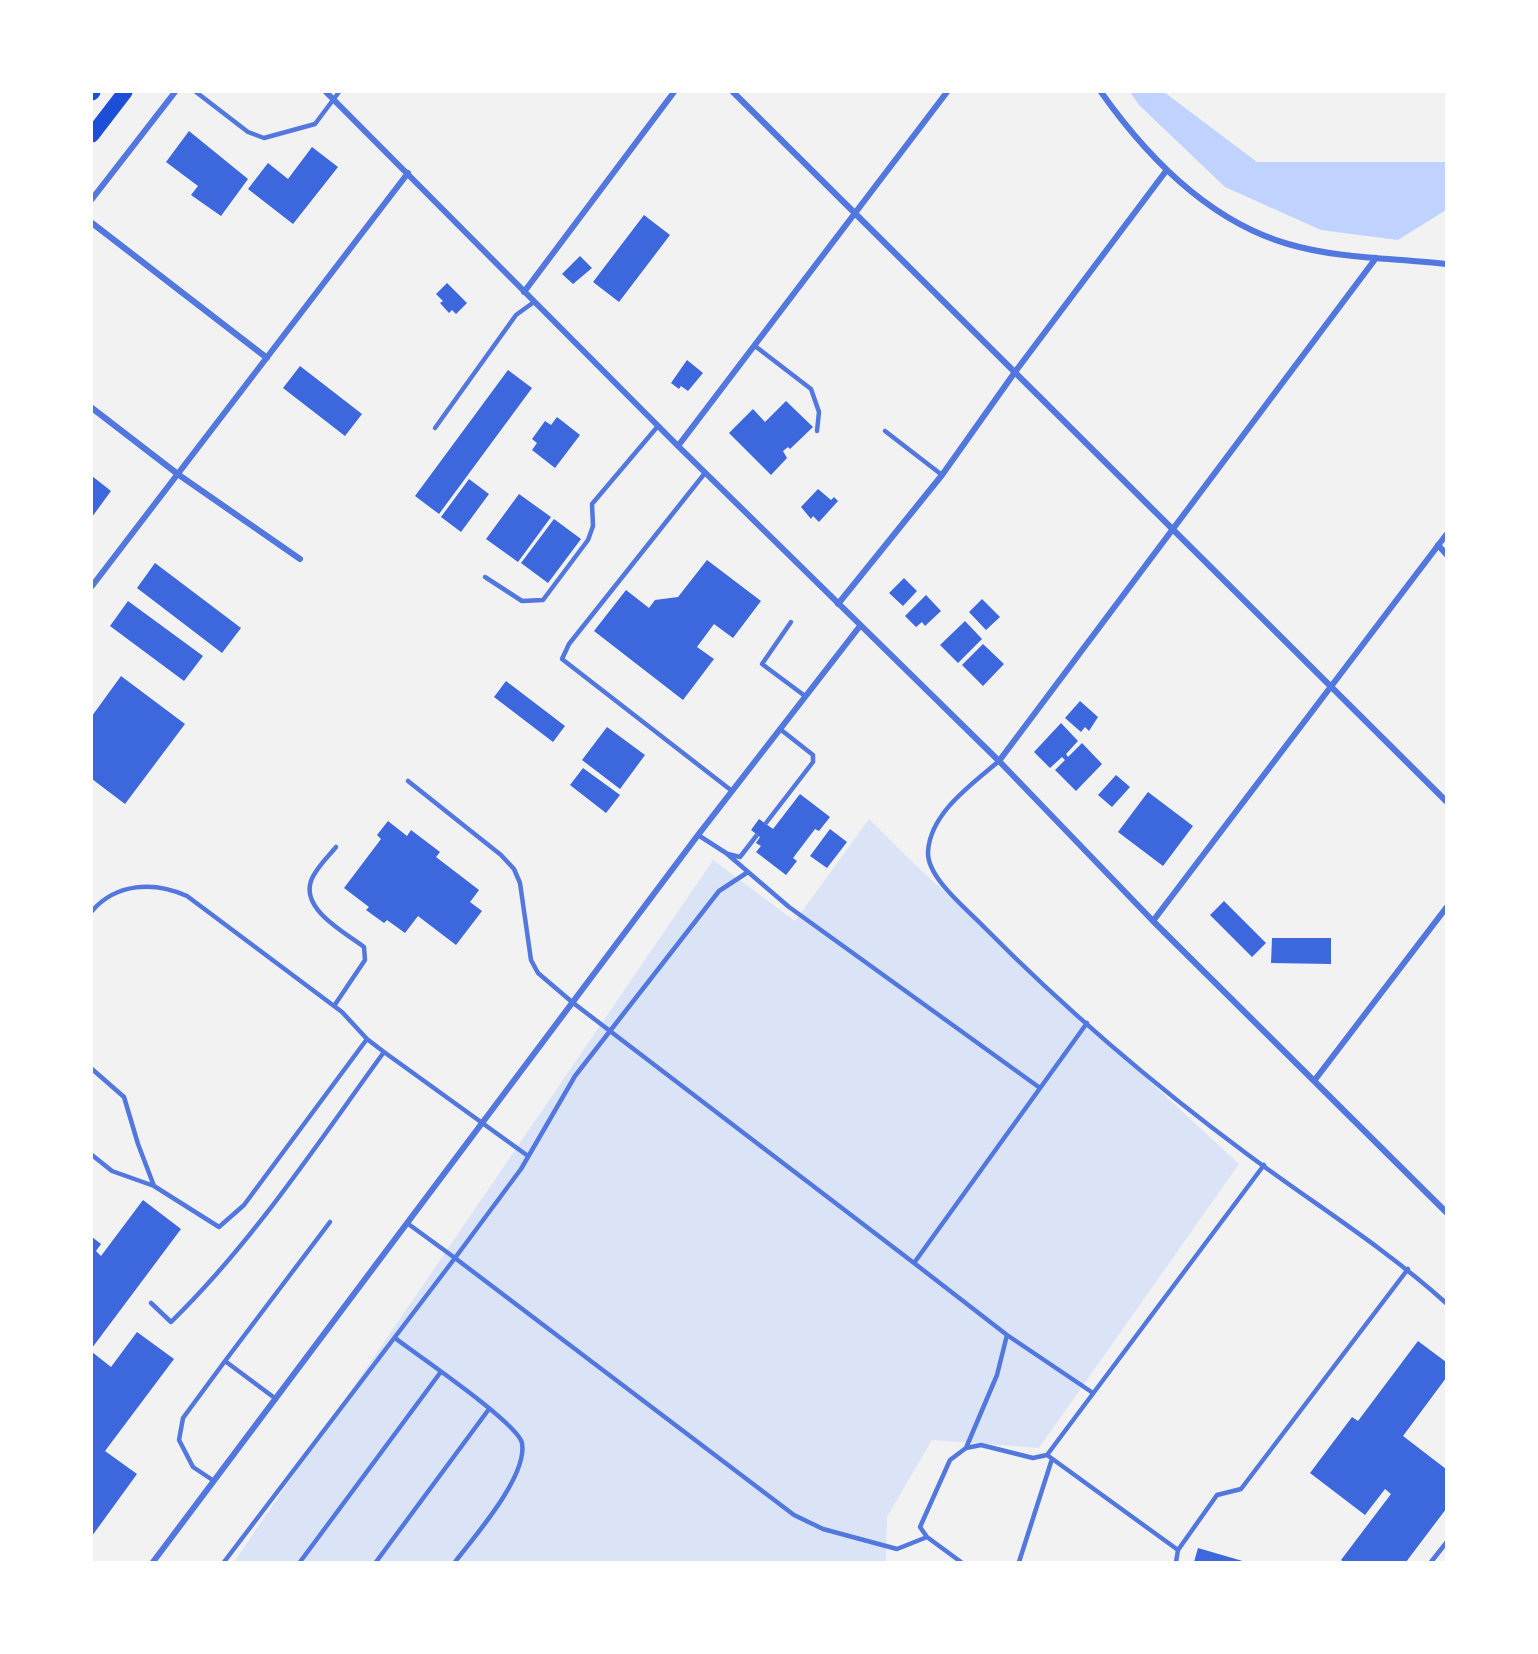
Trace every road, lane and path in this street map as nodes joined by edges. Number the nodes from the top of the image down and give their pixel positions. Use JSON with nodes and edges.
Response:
{"nodes":[{"id":1,"x":125,"y":92,"type":"edge"},
{"id":2,"x":175,"y":92,"type":"edge"},
{"id":3,"x":196,"y":92,"type":"edge"},
{"id":4,"x":326,"y":92,"type":"edge"},
{"id":5,"x":339,"y":92,"type":"edge"},
{"id":6,"x":674,"y":92,"type":"edge"},
{"id":7,"x":733,"y":92,"type":"edge"},
{"id":8,"x":947,"y":92,"type":"edge"},
{"id":9,"x":1101,"y":92,"type":"edge"},
{"id":10,"x":333,"y":98,"type":"junction"},
{"id":11,"x":92,"y":135,"type":"edge"},
{"id":12,"x":1166,"y":171,"type":"junction"},
{"id":13,"x":408,"y":173,"type":"junction"},
{"id":14,"x":92,"y":199,"type":"edge"},
{"id":15,"x":856,"y":213,"type":"junction"},
{"id":16,"x":92,"y":223,"type":"edge"},
{"id":17,"x":1376,"y":258,"type":"junction"},
{"id":18,"x":1446,"y":264,"type":"edge"},
{"id":19,"x":524,"y":292,"type":"junction"},
{"id":20,"x":534,"y":302,"type":"junction"},
{"id":21,"x":755,"y":346,"type":"junction"},
{"id":22,"x":267,"y":358,"type":"junction"},
{"id":23,"x":1015,"y":372,"type":"junction"},
{"id":24,"x":92,"y":408,"type":"edge"},
{"id":25,"x":658,"y":426,"type":"junction"},
{"id":26,"x":435,"y":428,"type":"dead end"},
{"id":27,"x":817,"y":431,"type":"dead end"},
{"id":28,"x":885,"y":431,"type":"dead end"},
{"id":29,"x":678,"y":446,"type":"junction"},
{"id":30,"x":705,"y":473,"type":"junction"},
{"id":31,"x":179,"y":475,"type":"junction"},
{"id":32,"x":942,"y":475,"type":"junction"},
{"id":33,"x":1171,"y":530,"type":"junction"},
{"id":34,"x":1446,"y":535,"type":"edge"},
{"id":35,"x":1438,"y":546,"type":"junction"},
{"id":36,"x":1446,"y":554,"type":"edge"},
{"id":37,"x":300,"y":559,"type":"dead end"},
{"id":38,"x":485,"y":577,"type":"dead end"},
{"id":39,"x":92,"y":586,"type":"edge"},
{"id":40,"x":838,"y":604,"type":"junction"},
{"id":41,"x":790,"y":622,"type":"dead end"},
{"id":42,"x":860,"y":626,"type":"junction"},
{"id":43,"x":1332,"y":687,"type":"junction"},
{"id":44,"x":805,"y":696,"type":"junction"},
{"id":45,"x":780,"y":729,"type":"junction"},
{"id":46,"x":999,"y":761,"type":"junction"},
{"id":47,"x":408,"y":781,"type":"dead end"},
{"id":48,"x":732,"y":791,"type":"junction"},
{"id":49,"x":1446,"y":801,"type":"edge"},
{"id":50,"x":766,"y":823,"type":"dead end"},
{"id":51,"x":698,"y":835,"type":"junction"},
{"id":52,"x":757,"y":835,"type":"dead end"},
{"id":53,"x":336,"y":847,"type":"dead end"},
{"id":54,"x":726,"y":853,"type":"junction"},
{"id":55,"x":748,"y":873,"type":"junction"},
{"id":56,"x":1446,"y":908,"type":"edge"},
{"id":57,"x":92,"y":911,"type":"edge"},
{"id":58,"x":1153,"y":921,"type":"junction"},
{"id":59,"x":572,"y":1002,"type":"junction"},
{"id":60,"x":334,"y":1006,"type":"junction"},
{"id":61,"x":1087,"y":1023,"type":"junction"},
{"id":62,"x":610,"y":1031,"type":"junction"},
{"id":63,"x":367,"y":1038,"type":"junction"},
{"id":64,"x":384,"y":1052,"type":"junction"},
{"id":65,"x":92,"y":1069,"type":"edge"},
{"id":66,"x":1314,"y":1081,"type":"junction"},
{"id":67,"x":1040,"y":1088,"type":"junction"},
{"id":68,"x":483,"y":1122,"type":"junction"},
{"id":69,"x":92,"y":1155,"type":"edge"},
{"id":70,"x":528,"y":1156,"type":"junction"},
{"id":71,"x":1263,"y":1165,"type":"junction"},
{"id":72,"x":154,"y":1185,"type":"junction"},
{"id":73,"x":1446,"y":1212,"type":"edge"},
{"id":74,"x":330,"y":1222,"type":"dead end"},
{"id":75,"x":407,"y":1222,"type":"junction"},
{"id":76,"x":455,"y":1258,"type":"junction"},
{"id":77,"x":914,"y":1263,"type":"junction"},
{"id":78,"x":1408,"y":1269,"type":"junction"},
{"id":79,"x":151,"y":1303,"type":"dead end"},
{"id":80,"x":1446,"y":1303,"type":"edge"},
{"id":81,"x":1007,"y":1335,"type":"junction"},
{"id":82,"x":395,"y":1338,"type":"junction"},
{"id":83,"x":225,"y":1360,"type":"junction"},
{"id":84,"x":440,"y":1373,"type":"junction"},
{"id":85,"x":1093,"y":1394,"type":"junction"},
{"id":86,"x":276,"y":1399,"type":"junction"},
{"id":87,"x":489,"y":1409,"type":"junction"},
{"id":88,"x":966,"y":1448,"type":"junction"},
{"id":89,"x":1050,"y":1457,"type":"junction"},
{"id":90,"x":214,"y":1481,"type":"junction"},
{"id":91,"x":927,"y":1537,"type":"junction"},
{"id":92,"x":1446,"y":1543,"type":"edge"},
{"id":93,"x":1178,"y":1550,"type":"junction"},
{"id":94,"x":153,"y":1563,"type":"edge"},
{"id":95,"x":224,"y":1563,"type":"edge"},
{"id":96,"x":300,"y":1563,"type":"edge"},
{"id":97,"x":376,"y":1563,"type":"edge"},
{"id":98,"x":455,"y":1563,"type":"edge"},
{"id":99,"x":961,"y":1563,"type":"edge"},
{"id":100,"x":1019,"y":1563,"type":"edge"},
{"id":101,"x":1176,"y":1563,"type":"edge"},
{"id":102,"x":1431,"y":1563,"type":"edge"}],
"edges":[{"from":1,"to":11,"type":"highway"},
{"from":2,"to":14,"type":"street"},
{"from":3,"to":10,"type":"lane"},
{"from":4,"to":10,"type":"street"},
{"from":5,"to":10,"type":"lane"},
{"from":6,"to":19,"type":"street"},
{"from":7,"to":15,"type":"street"},
{"from":8,"to":15,"type":"street"},
{"from":9,"to":12,"type":"street"},
{"from":10,"to":13,"type":"street"},
{"from":12,"to":17,"type":"street"},
{"from":12,"to":23,"type":"street"},
{"from":13,"to":19,"type":"street"},
{"from":13,"to":22,"type":"street"},
{"from":15,"to":21,"type":"street"},
{"from":15,"to":23,"type":"street"},
{"from":16,"to":22,"type":"street"},
{"from":17,"to":18,"type":"street"},
{"from":17,"to":33,"type":"street"},
{"from":19,"to":20,"type":"street"},
{"from":20,"to":25,"type":"street"},
{"from":20,"to":26,"type":"lane"},
{"from":21,"to":27,"type":"lane"},
{"from":21,"to":29,"type":"street"},
{"from":22,"to":31,"type":"street"},
{"from":23,"to":32,"type":"street"},
{"from":23,"to":33,"type":"street"},
{"from":24,"to":31,"type":"street"},
{"from":25,"to":29,"type":"street"},
{"from":25,"to":38,"type":"lane"},
{"from":28,"to":32,"type":"lane"},
{"from":29,"to":30,"type":"street"},
{"from":30,"to":40,"type":"street"},
{"from":30,"to":48,"type":"lane"},
{"from":31,"to":37,"type":"street"},
{"from":31,"to":39,"type":"street"},
{"from":32,"to":40,"type":"street"},
{"from":33,"to":43,"type":"street"},
{"from":33,"to":46,"type":"street"},
{"from":34,"to":35,"type":"street"},
{"from":35,"to":36,"type":"street"},
{"from":35,"to":43,"type":"street"},
{"from":40,"to":42,"type":"street"},
{"from":41,"to":44,"type":"lane"},
{"from":42,"to":44,"type":"street"},
{"from":42,"to":46,"type":"street"},
{"from":43,"to":49,"type":"street"},
{"from":43,"to":58,"type":"street"},
{"from":44,"to":45,"type":"street"},
{"from":45,"to":48,"type":"street"},
{"from":45,"to":50,"type":"lane"},
{"from":46,"to":58,"type":"street"},
{"from":46,"to":61,"type":"lane"},
{"from":47,"to":59,"type":"lane"},
{"from":48,"to":51,"type":"street"},
{"from":51,"to":54,"type":"lane"},
{"from":51,"to":59,"type":"street"},
{"from":52,"to":54,"type":"lane"},
{"from":53,"to":60,"type":"lane"},
{"from":54,"to":55,"type":"lane"},
{"from":55,"to":62,"type":"lane"},
{"from":55,"to":67,"type":"lane"},
{"from":56,"to":66,"type":"street"},
{"from":57,"to":60,"type":"lane"},
{"from":58,"to":66,"type":"street"},
{"from":59,"to":62,"type":"lane"},
{"from":59,"to":68,"type":"street"},
{"from":60,"to":63,"type":"lane"},
{"from":61,"to":67,"type":"lane"},
{"from":61,"to":71,"type":"lane"},
{"from":62,"to":70,"type":"lane"},
{"from":62,"to":77,"type":"lane"},
{"from":63,"to":64,"type":"lane"},
{"from":63,"to":72,"type":"lane"},
{"from":64,"to":68,"type":"lane"},
{"from":64,"to":79,"type":"lane"},
{"from":65,"to":72,"type":"lane"},
{"from":66,"to":73,"type":"street"},
{"from":67,"to":77,"type":"lane"},
{"from":68,"to":70,"type":"lane"},
{"from":68,"to":75,"type":"street"},
{"from":69,"to":72,"type":"lane"},
{"from":70,"to":76,"type":"lane"},
{"from":71,"to":78,"type":"lane"},
{"from":71,"to":85,"type":"lane"},
{"from":74,"to":83,"type":"lane"},
{"from":75,"to":76,"type":"lane"},
{"from":75,"to":86,"type":"street"},
{"from":76,"to":82,"type":"lane"},
{"from":76,"to":91,"type":"lane"},
{"from":77,"to":81,"type":"lane"},
{"from":78,"to":80,"type":"lane"},
{"from":78,"to":93,"type":"lane"},
{"from":81,"to":85,"type":"lane"},
{"from":81,"to":88,"type":"lane"},
{"from":82,"to":84,"type":"lane"},
{"from":82,"to":95,"type":"lane"},
{"from":83,"to":86,"type":"lane"},
{"from":83,"to":90,"type":"lane"},
{"from":84,"to":87,"type":"lane"},
{"from":84,"to":96,"type":"lane"},
{"from":85,"to":89,"type":"lane"},
{"from":86,"to":90,"type":"street"},
{"from":87,"to":97,"type":"lane"},
{"from":87,"to":98,"type":"lane"},
{"from":88,"to":89,"type":"lane"},
{"from":88,"to":91,"type":"lane"},
{"from":89,"to":93,"type":"lane"},
{"from":89,"to":100,"type":"lane"},
{"from":90,"to":94,"type":"street"},
{"from":91,"to":99,"type":"lane"},
{"from":92,"to":102,"type":"lane"},
{"from":93,"to":101,"type":"lane"}]}
